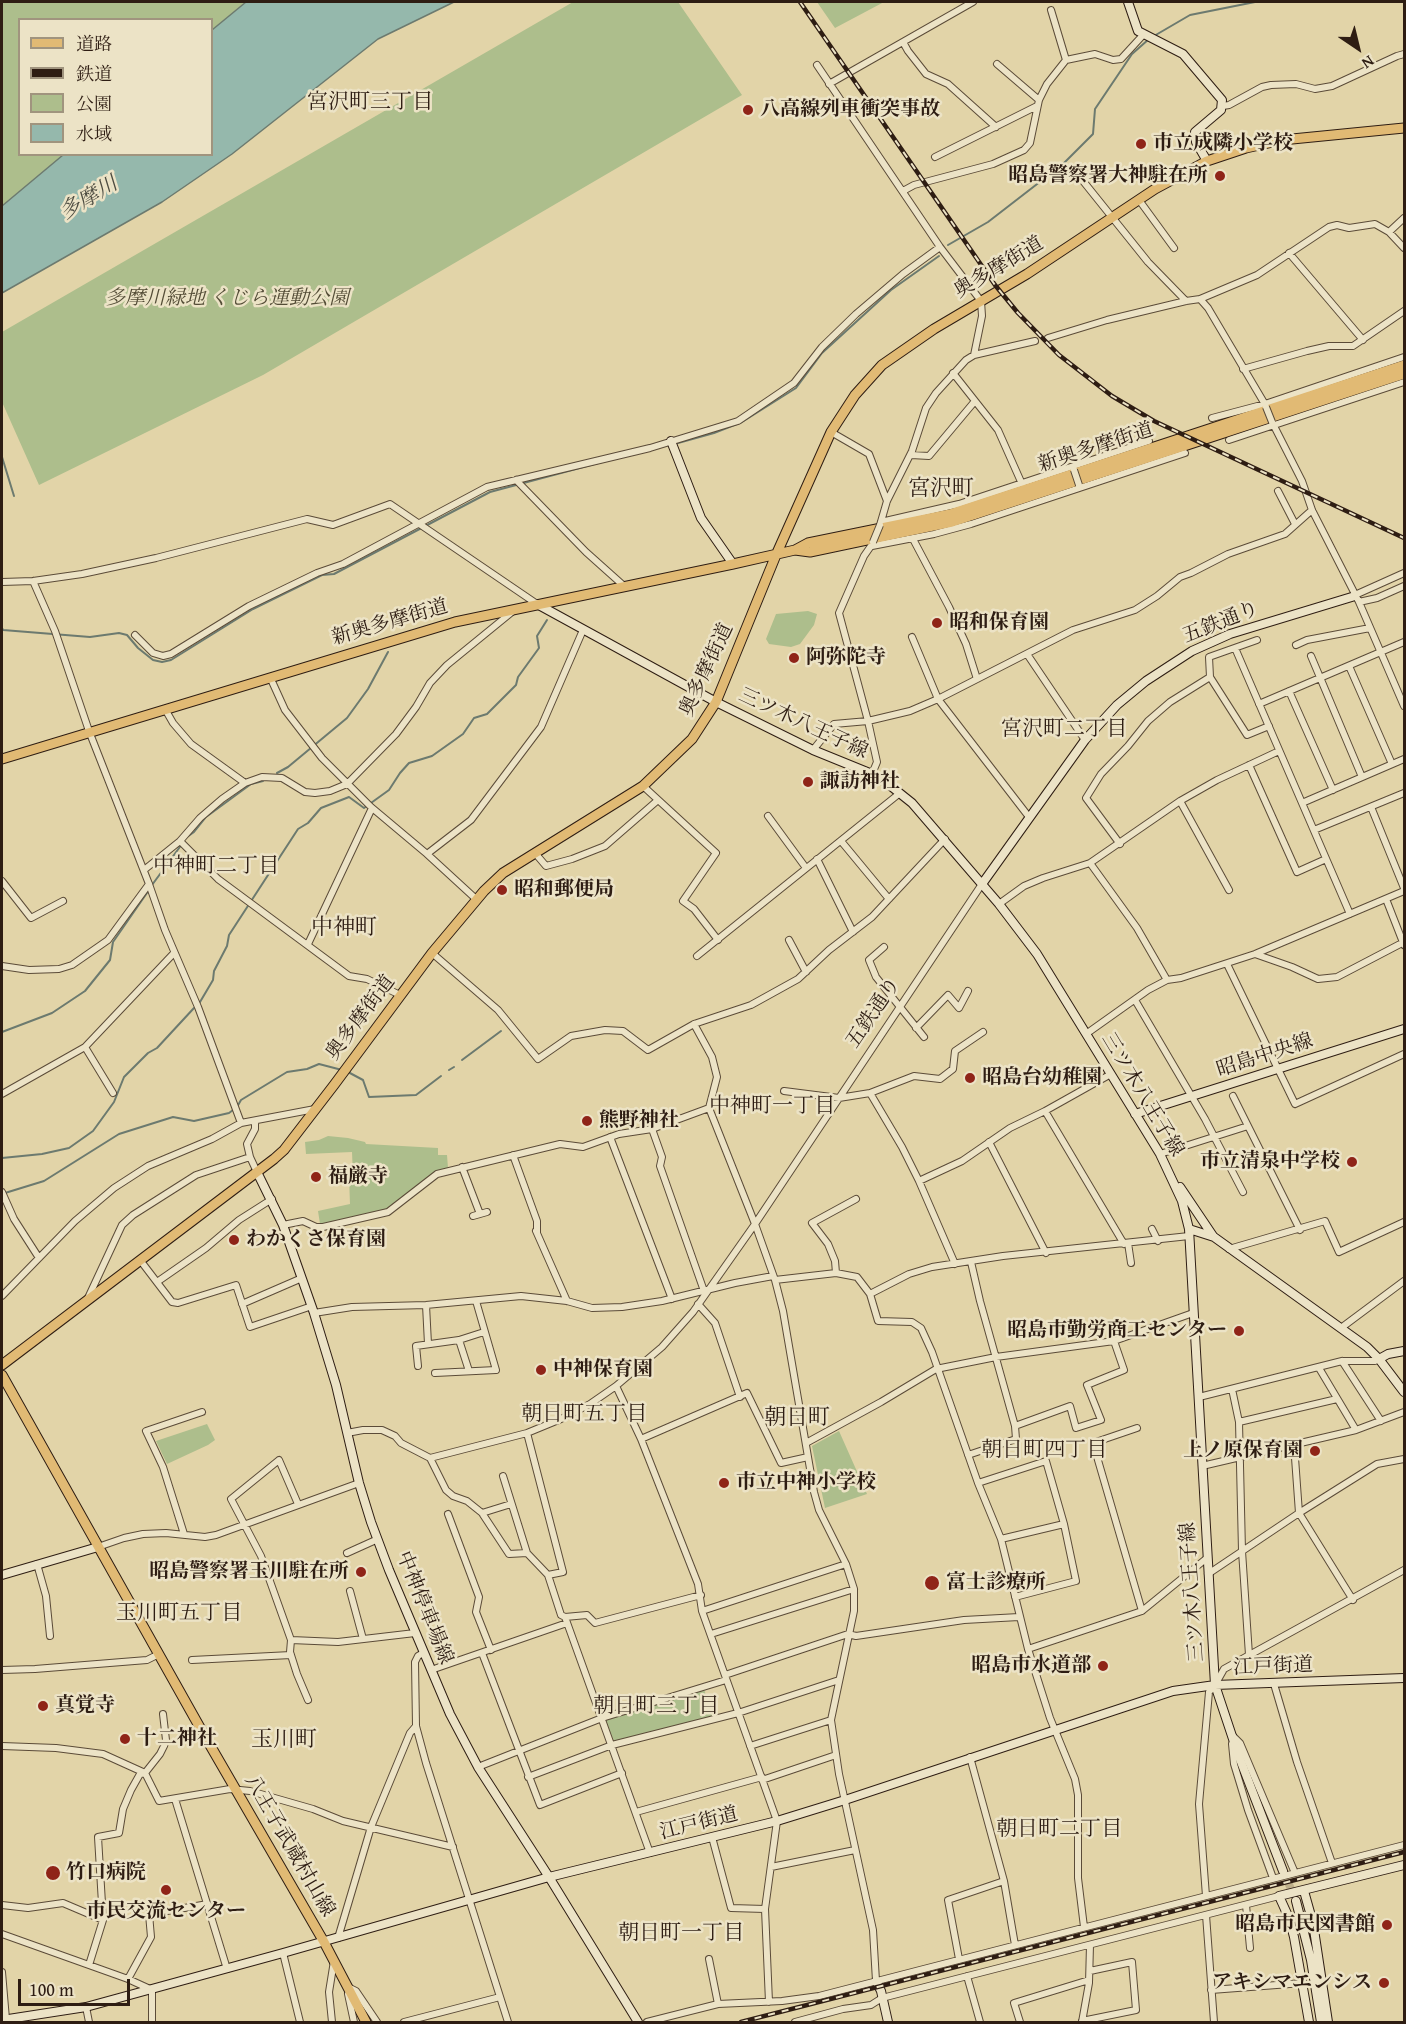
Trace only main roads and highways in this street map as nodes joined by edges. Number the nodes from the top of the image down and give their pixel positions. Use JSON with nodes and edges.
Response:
{"nodes":[{"id":1,"x":1128,"y":2,"type":"edge"},
{"id":2,"x":1404,"y":128,"type":"edge"},
{"id":3,"x":1207,"y":161,"type":"junction"},
{"id":4,"x":1404,"y":365,"type":"edge"},
{"id":5,"x":1404,"y":374,"type":"edge"},
{"id":6,"x":672,"y":444,"type":"road end"},
{"id":7,"x":795,"y":550,"type":"junction"},
{"id":8,"x":776,"y":555,"type":"junction"},
{"id":9,"x":734,"y":564,"type":"junction"},
{"id":10,"x":1356,"y":598,"type":"road end"},
{"id":11,"x":537,"y":604,"type":"junction"},
{"id":12,"x":716,"y":702,"type":"junction"},
{"id":13,"x":2,"y":759,"type":"edge"},
{"id":14,"x":982,"y":884,"type":"junction"},
{"id":15,"x":1404,"y":1029,"type":"edge"},
{"id":16,"x":1135,"y":1114,"type":"junction"},
{"id":17,"x":1168,"y":1169,"type":"junction"},
{"id":18,"x":257,"y":1172,"type":"junction"},
{"id":19,"x":1189,"y":1232,"type":"junction"},
{"id":20,"x":1214,"y":1237,"type":"junction"},
{"id":21,"x":1404,"y":1351,"type":"edge"},
{"id":22,"x":1379,"y":1359,"type":"junction"},
{"id":23,"x":2,"y":1365,"type":"edge"},
{"id":24,"x":2,"y":1375,"type":"edge"},
{"id":25,"x":1404,"y":1392,"type":"edge"},
{"id":26,"x":98,"y":1547,"type":"junction"},
{"id":27,"x":2,"y":1575,"type":"edge"},
{"id":28,"x":1404,"y":1678,"type":"edge"},
{"id":29,"x":1215,"y":1685,"type":"junction"},
{"id":30,"x":1404,"y":1865,"type":"edge"},
{"id":31,"x":1283,"y":1871,"type":"tunnel mouth"},
{"id":32,"x":549,"y":1877,"type":"junction"},
{"id":33,"x":1304,"y":1891,"type":"junction"},
{"id":34,"x":1296,"y":1901,"type":"tunnel mouth"},
{"id":35,"x":324,"y":1942,"type":"junction"},
{"id":36,"x":876,"y":1981,"type":"road end"},
{"id":37,"x":4,"y":2019,"type":"edge"},
{"id":38,"x":366,"y":2022,"type":"edge"},
{"id":39,"x":638,"y":2022,"type":"edge"},
{"id":40,"x":888,"y":2022,"type":"edge"},
{"id":41,"x":1309,"y":2022,"type":"edge"},
{"id":42,"x":1321,"y":2022,"type":"edge"},
{"id":43,"x":1328,"y":2022,"type":"edge"}],
"edges":[{"from":1,"to":3,"type":"main road"},
{"from":2,"to":3,"type":"main road","name":"奥多摩街道"},
{"from":3,"to":8,"type":"main road","name":"奥多摩街道"},
{"from":4,"to":7,"type":"main road","name":"新奥多摩街道"},
{"from":5,"to":7,"type":"main road","name":"新奥多摩街道"},
{"from":6,"to":9,"type":"main road"},
{"from":7,"to":8,"type":"main road","name":"新奥多摩街道"},
{"from":8,"to":9,"type":"main road","name":"新奥多摩街道"},
{"from":8,"to":12,"type":"main road","name":"奥多摩街道"},
{"from":9,"to":11,"type":"main road","name":"新奥多摩街道"},
{"from":10,"to":14,"type":"main road","name":"五鉄通り"},
{"from":11,"to":12,"type":"main road","name":"三ツ木八王子線"},
{"from":11,"to":13,"type":"main road","name":"新奥多摩街道"},
{"from":12,"to":14,"type":"main road","name":"三ツ木八王子線"},
{"from":12,"to":18,"type":"main road","name":"奥多摩街道"},
{"from":14,"to":16,"type":"main road","name":"三ツ木八王子線"},
{"from":15,"to":16,"type":"main road","name":"昭島中央線"},
{"from":16,"to":17,"type":"main road","name":"三ツ木八王子線"},
{"from":17,"to":19,"type":"main road","name":"三ツ木八王子線"},
{"from":17,"to":20,"type":"main road"},
{"from":18,"to":23,"type":"main road","name":"奥多摩街道"},
{"from":18,"to":32,"type":"main road","name":"中神停車場線"},
{"from":19,"to":20,"type":"main road"},
{"from":19,"to":29,"type":"main road","name":"三ツ木八王子線"},
{"from":20,"to":22,"type":"main road"},
{"from":21,"to":22,"type":"main road"},
{"from":22,"to":25,"type":"main road"},
{"from":24,"to":26,"type":"main road","name":"八王子武蔵村山線"},
{"from":26,"to":27,"type":"main road"},
{"from":26,"to":35,"type":"main road","name":"八王子武蔵村山線"},
{"from":28,"to":29,"type":"main road","name":"江戸街道"},
{"from":29,"to":31,"type":"main road","name":"三ツ木八王子線"},
{"from":29,"to":32,"type":"main road","name":"江戸街道"},
{"from":30,"to":33,"type":"main road"},
{"from":32,"to":35,"type":"main road","name":"江戸街道"},
{"from":32,"to":39,"type":"main road","name":"中神停車場線"},
{"from":33,"to":41,"type":"main road"},
{"from":33,"to":43,"type":"main road"},
{"from":34,"to":42,"type":"main road"},
{"from":35,"to":37,"type":"main road","name":"江戸街道"},
{"from":35,"to":38,"type":"main road","name":"八王子武蔵村山線"},
{"from":36,"to":40,"type":"main road"}]}
